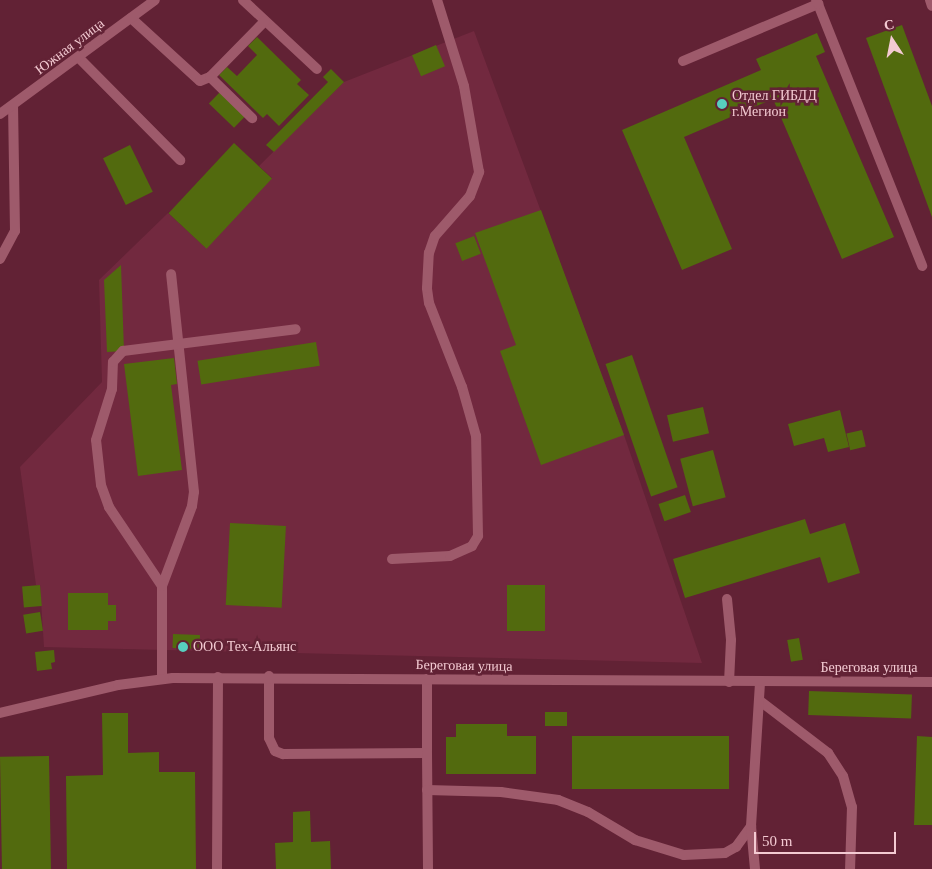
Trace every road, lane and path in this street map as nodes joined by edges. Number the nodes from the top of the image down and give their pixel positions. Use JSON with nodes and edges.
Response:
{"nodes":[{"id":1,"x":155,"y":0,"type":"edge"},
{"id":2,"x":243,"y":0,"type":"edge"},
{"id":3,"x":437,"y":0,"type":"edge"},
{"id":4,"x":930,"y":0,"type":"edge"},
{"id":5,"x":817,"y":2,"type":"edge"},
{"id":6,"x":932,"y":6,"type":"edge"},
{"id":7,"x":131,"y":18,"type":"junction"},
{"id":8,"x":265,"y":21,"type":"junction"},
{"id":9,"x":79,"y":58,"type":"junction"},
{"id":10,"x":683,"y":61,"type":"dead end"},
{"id":11,"x":317,"y":69,"type":"dead end"},
{"id":12,"x":210,"y":77,"type":"junction"},
{"id":13,"x":13,"y":106,"type":"junction"},
{"id":14,"x":0,"y":114,"type":"edge"},
{"id":15,"x":252,"y":118,"type":"dead end"},
{"id":16,"x":180,"y":160,"type":"dead end"},
{"id":17,"x":0,"y":259,"type":"edge"},
{"id":18,"x":922,"y":266,"type":"dead end"},
{"id":19,"x":171,"y":274,"type":"dead end"},
{"id":20,"x":296,"y":329,"type":"dead end"},
{"id":21,"x":180,"y":344,"type":"junction"},
{"id":22,"x":392,"y":559,"type":"dead end"},
{"id":23,"x":162,"y":586,"type":"junction"},
{"id":24,"x":727,"y":599,"type":"dead end"},
{"id":25,"x":269,"y":676,"type":"junction"},
{"id":26,"x":218,"y":677,"type":"junction"},
{"id":27,"x":162,"y":679,"type":"junction"},
{"id":28,"x":427,"y":679,"type":"junction"},
{"id":29,"x":729,"y":682,"type":"junction"},
{"id":30,"x":760,"y":682,"type":"junction"},
{"id":31,"x":932,"y":682,"type":"edge"},
{"id":32,"x":760,"y":701,"type":"junction"},
{"id":33,"x":0,"y":713,"type":"edge"},
{"id":34,"x":427,"y":753,"type":"junction"},
{"id":35,"x":427,"y":790,"type":"junction"},
{"id":36,"x":751,"y":826,"type":"junction"},
{"id":37,"x":217,"y":869,"type":"edge"},
{"id":38,"x":428,"y":869,"type":"edge"},
{"id":39,"x":755,"y":869,"type":"edge"},
{"id":40,"x":850,"y":869,"type":"edge"}],
"edges":[{"from":1,"to":7,"type":"street","name":"Южная улица"},
{"from":2,"to":8,"type":"street"},
{"from":3,"to":22,"type":"street"},
{"from":4,"to":6,"type":"street"},
{"from":5,"to":10,"type":"street"},
{"from":5,"to":18,"type":"street"},
{"from":7,"to":9,"type":"street","name":"Южная улица"},
{"from":7,"to":12,"type":"street"},
{"from":8,"to":11,"type":"street"},
{"from":8,"to":12,"type":"street"},
{"from":9,"to":13,"type":"street","name":"Южная улица"},
{"from":9,"to":16,"type":"street"},
{"from":12,"to":15,"type":"street"},
{"from":13,"to":14,"type":"street","name":"Южная улица"},
{"from":13,"to":17,"type":"street"},
{"from":19,"to":21,"type":"street"},
{"from":20,"to":21,"type":"street"},
{"from":21,"to":23,"type":"street"},
{"from":21,"to":23,"type":"street"},
{"from":23,"to":27,"type":"street"},
{"from":24,"to":29,"type":"street"},
{"from":25,"to":26,"type":"street","name":"Береговая улица"},
{"from":25,"to":28,"type":"street","name":"Береговая улица"},
{"from":25,"to":34,"type":"street"},
{"from":26,"to":27,"type":"street","name":"Береговая улица"},
{"from":26,"to":37,"type":"street"},
{"from":27,"to":33,"type":"street","name":"Береговая улица"},
{"from":28,"to":29,"type":"street","name":"Береговая улица"},
{"from":28,"to":34,"type":"street"},
{"from":29,"to":30,"type":"street","name":"Береговая улица"},
{"from":30,"to":31,"type":"street","name":"Береговая улица"},
{"from":30,"to":32,"type":"street"},
{"from":32,"to":36,"type":"street"},
{"from":32,"to":40,"type":"street"},
{"from":34,"to":35,"type":"street"},
{"from":35,"to":36,"type":"street"},
{"from":35,"to":38,"type":"street"},
{"from":36,"to":39,"type":"street"}]}
